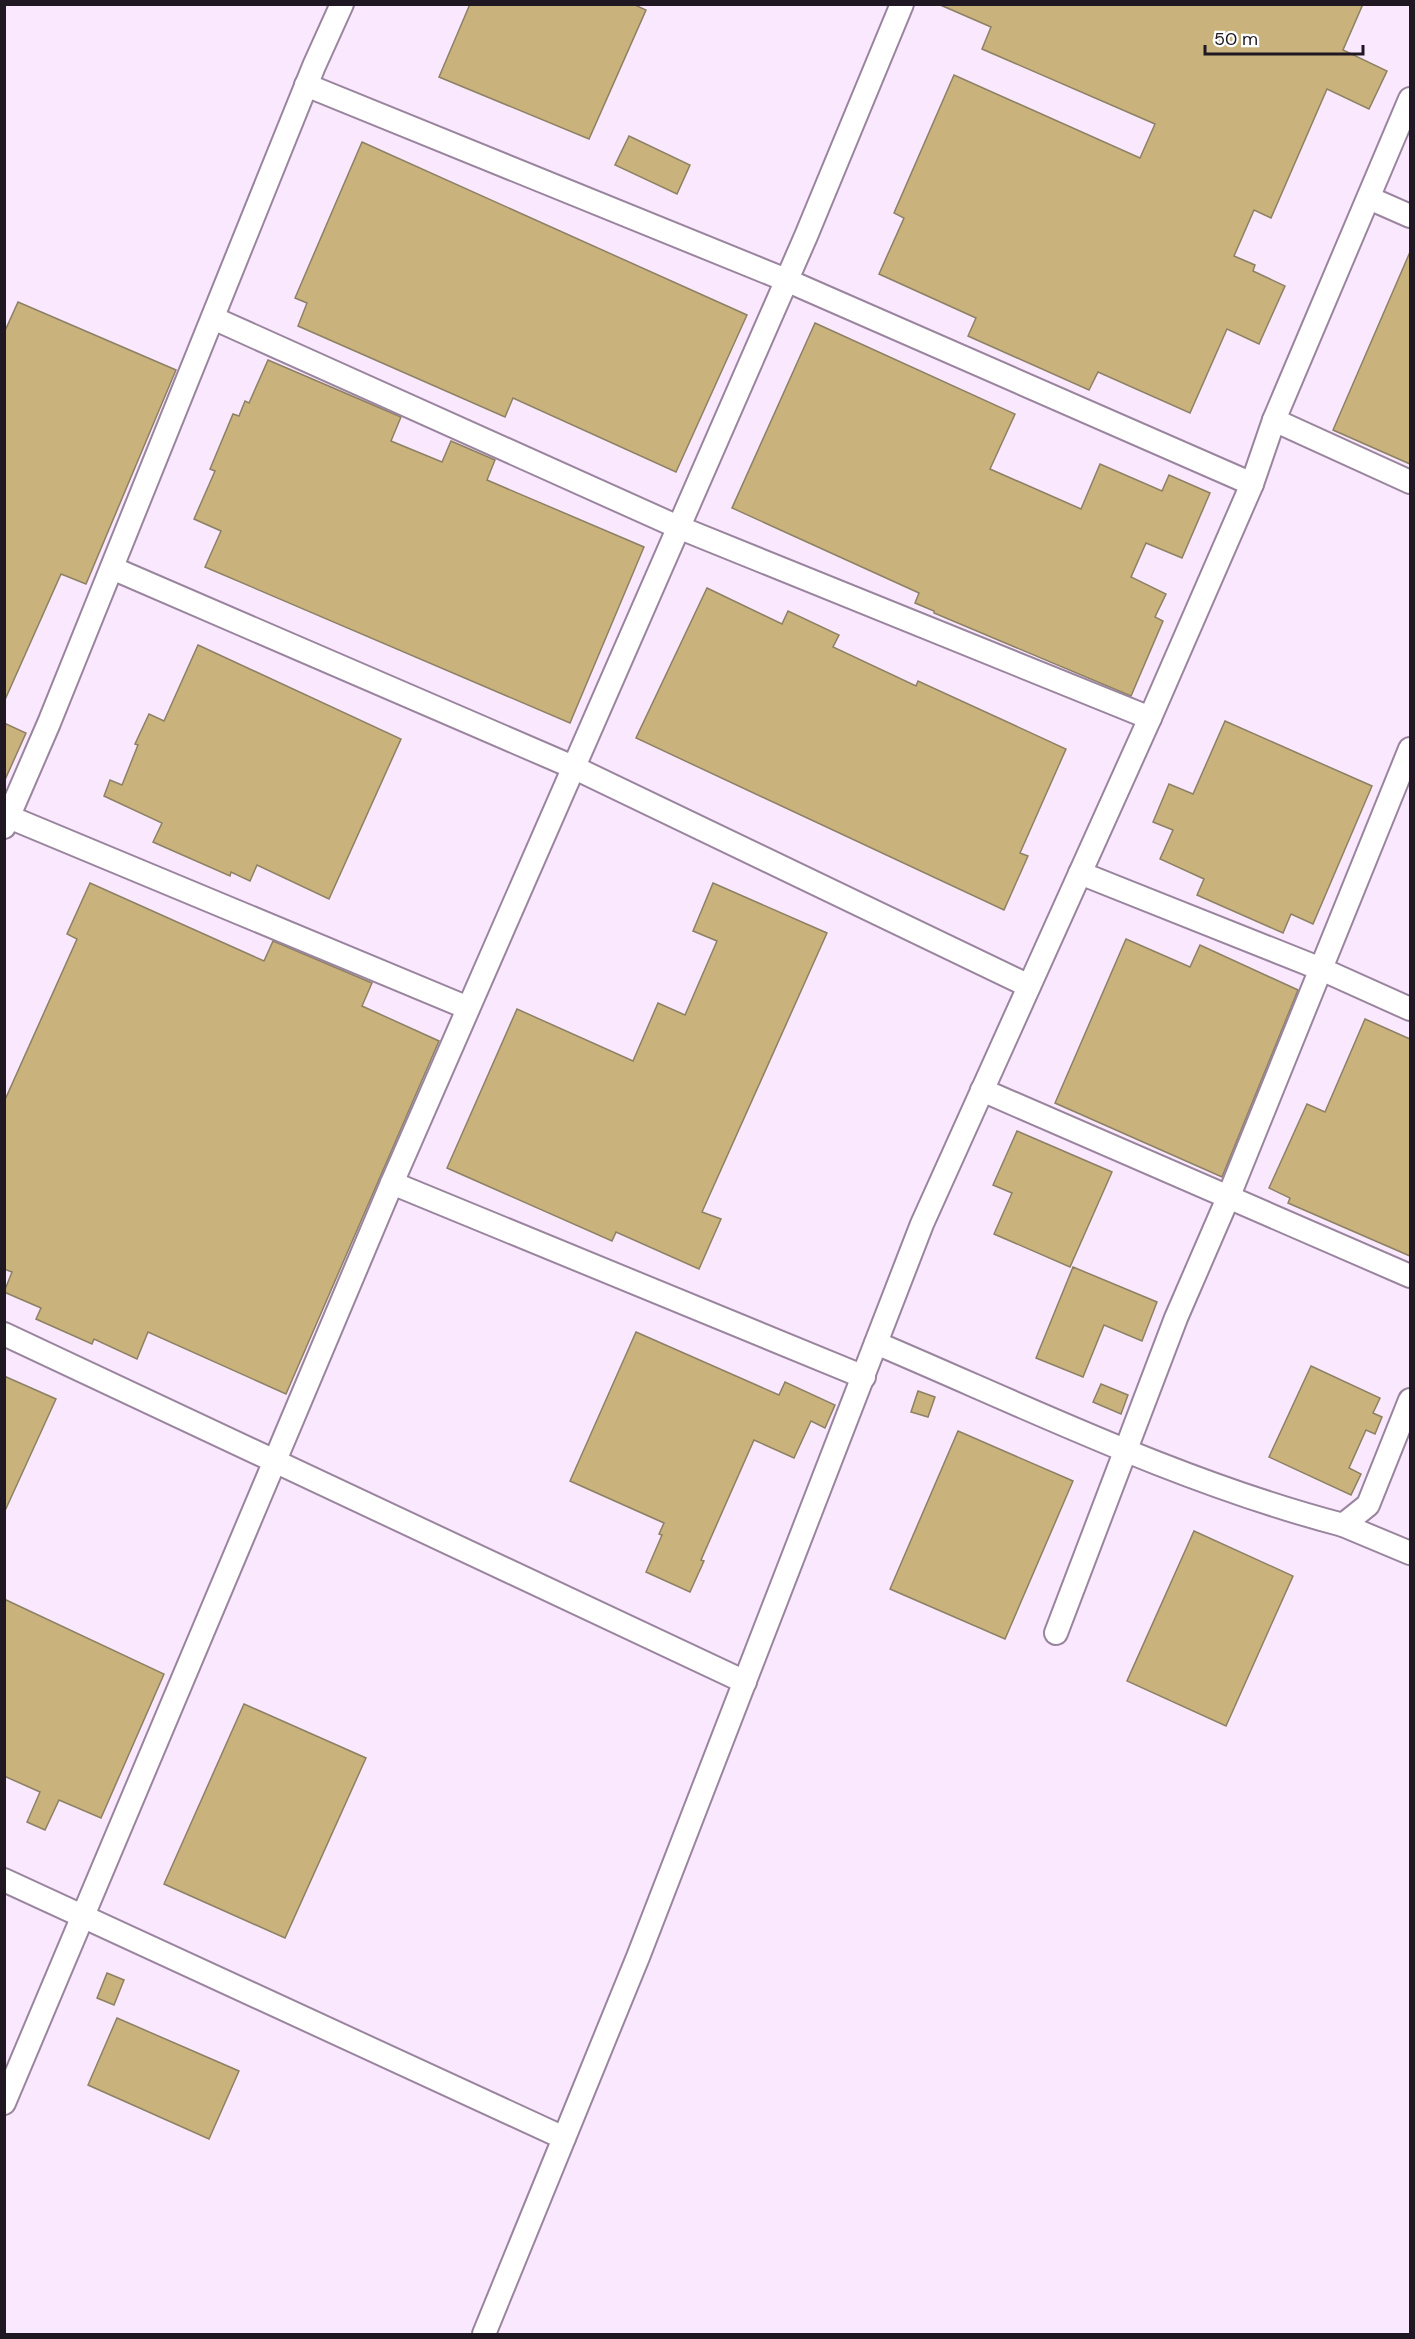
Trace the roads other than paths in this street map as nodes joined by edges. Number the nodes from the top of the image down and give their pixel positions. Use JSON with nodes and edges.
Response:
{"nodes":[{"id":1,"x":342,"y":4,"type":"edge"},
{"id":2,"x":902,"y":4,"type":"edge"},
{"id":3,"x":306,"y":85,"type":"junction"},
{"id":4,"x":1410,"y":99,"type":"edge"},
{"id":5,"x":1369,"y":198,"type":"junction"},
{"id":6,"x":1410,"y":216,"type":"edge"},
{"id":7,"x":786,"y":280,"type":"junction"},
{"id":8,"x":213,"y":318,"type":"junction"},
{"id":9,"x":1274,"y":420,"type":"junction"},
{"id":10,"x":1410,"y":482,"type":"edge"},
{"id":11,"x":1252,"y":484,"type":"junction"},
{"id":12,"x":678,"y":527,"type":"junction"},
{"id":13,"x":112,"y":567,"type":"junction"},
{"id":14,"x":1150,"y":718,"type":"junction"},
{"id":15,"x":1408,"y":760,"type":"edge"},
{"id":16,"x":573,"y":766,"type":"junction"},
{"id":17,"x":7,"y":822,"type":"edge"},
{"id":18,"x":1080,"y":873,"type":"junction"},
{"id":19,"x":1321,"y":969,"type":"junction"},
{"id":20,"x":1029,"y":987,"type":"junction"},
{"id":21,"x":468,"y":1008,"type":"junction"},
{"id":22,"x":1410,"y":1009,"type":"edge"},
{"id":23,"x":982,"y":1090,"type":"junction"},
{"id":24,"x":392,"y":1183,"type":"junction"},
{"id":25,"x":1228,"y":1198,"type":"junction"},
{"id":26,"x":1410,"y":1276,"type":"edge"},
{"id":27,"x":4,"y":1334,"type":"edge"},
{"id":28,"x":876,"y":1343,"type":"junction"},
{"id":29,"x":864,"y":1377,"type":"junction"},
{"id":30,"x":1410,"y":1400,"type":"edge"},
{"id":31,"x":1126,"y":1450,"type":"junction"},
{"id":32,"x":275,"y":1461,"type":"junction"},
{"id":33,"x":1343,"y":1525,"type":"junction"},
{"id":34,"x":1410,"y":1553,"type":"edge"},
{"id":35,"x":1056,"y":1633,"type":"dead end"},
{"id":36,"x":745,"y":1682,"type":"junction"},
{"id":37,"x":4,"y":1880,"type":"edge"},
{"id":38,"x":83,"y":1915,"type":"junction"},
{"id":39,"x":4,"y":2103,"type":"edge"},
{"id":40,"x":564,"y":2138,"type":"junction"},
{"id":41,"x":484,"y":2334,"type":"edge"}],
"edges":[{"from":1,"to":3,"type":"street"},
{"from":2,"to":7,"type":"street"},
{"from":3,"to":7,"type":"street"},
{"from":3,"to":8,"type":"street"},
{"from":4,"to":5,"type":"street"},
{"from":5,"to":6,"type":"street"},
{"from":5,"to":9,"type":"street"},
{"from":7,"to":11,"type":"street"},
{"from":7,"to":12,"type":"street"},
{"from":8,"to":12,"type":"street"},
{"from":8,"to":13,"type":"street"},
{"from":9,"to":10,"type":"street"},
{"from":9,"to":11,"type":"street"},
{"from":11,"to":14,"type":"street"},
{"from":12,"to":14,"type":"street"},
{"from":12,"to":16,"type":"street"},
{"from":13,"to":16,"type":"street"},
{"from":13,"to":17,"type":"street"},
{"from":14,"to":18,"type":"street"},
{"from":15,"to":19,"type":"street"},
{"from":16,"to":20,"type":"street"},
{"from":16,"to":21,"type":"street"},
{"from":17,"to":21,"type":"street"},
{"from":18,"to":19,"type":"street"},
{"from":18,"to":20,"type":"street"},
{"from":19,"to":22,"type":"street"},
{"from":19,"to":25,"type":"street"},
{"from":20,"to":23,"type":"street"},
{"from":21,"to":24,"type":"street"},
{"from":23,"to":25,"type":"street"},
{"from":23,"to":28,"type":"street"},
{"from":24,"to":29,"type":"street"},
{"from":24,"to":32,"type":"street"},
{"from":25,"to":26,"type":"street"},
{"from":25,"to":31,"type":"street"},
{"from":27,"to":32,"type":"street"},
{"from":28,"to":29,"type":"street"},
{"from":28,"to":31,"type":"street"},
{"from":29,"to":36,"type":"street"},
{"from":30,"to":33,"type":"street"},
{"from":31,"to":33,"type":"street"},
{"from":31,"to":35,"type":"street"},
{"from":32,"to":36,"type":"street"},
{"from":32,"to":38,"type":"street"},
{"from":33,"to":34,"type":"street"},
{"from":36,"to":40,"type":"street"},
{"from":37,"to":38,"type":"street"},
{"from":38,"to":39,"type":"street"},
{"from":38,"to":40,"type":"street"},
{"from":40,"to":41,"type":"street"}]}
